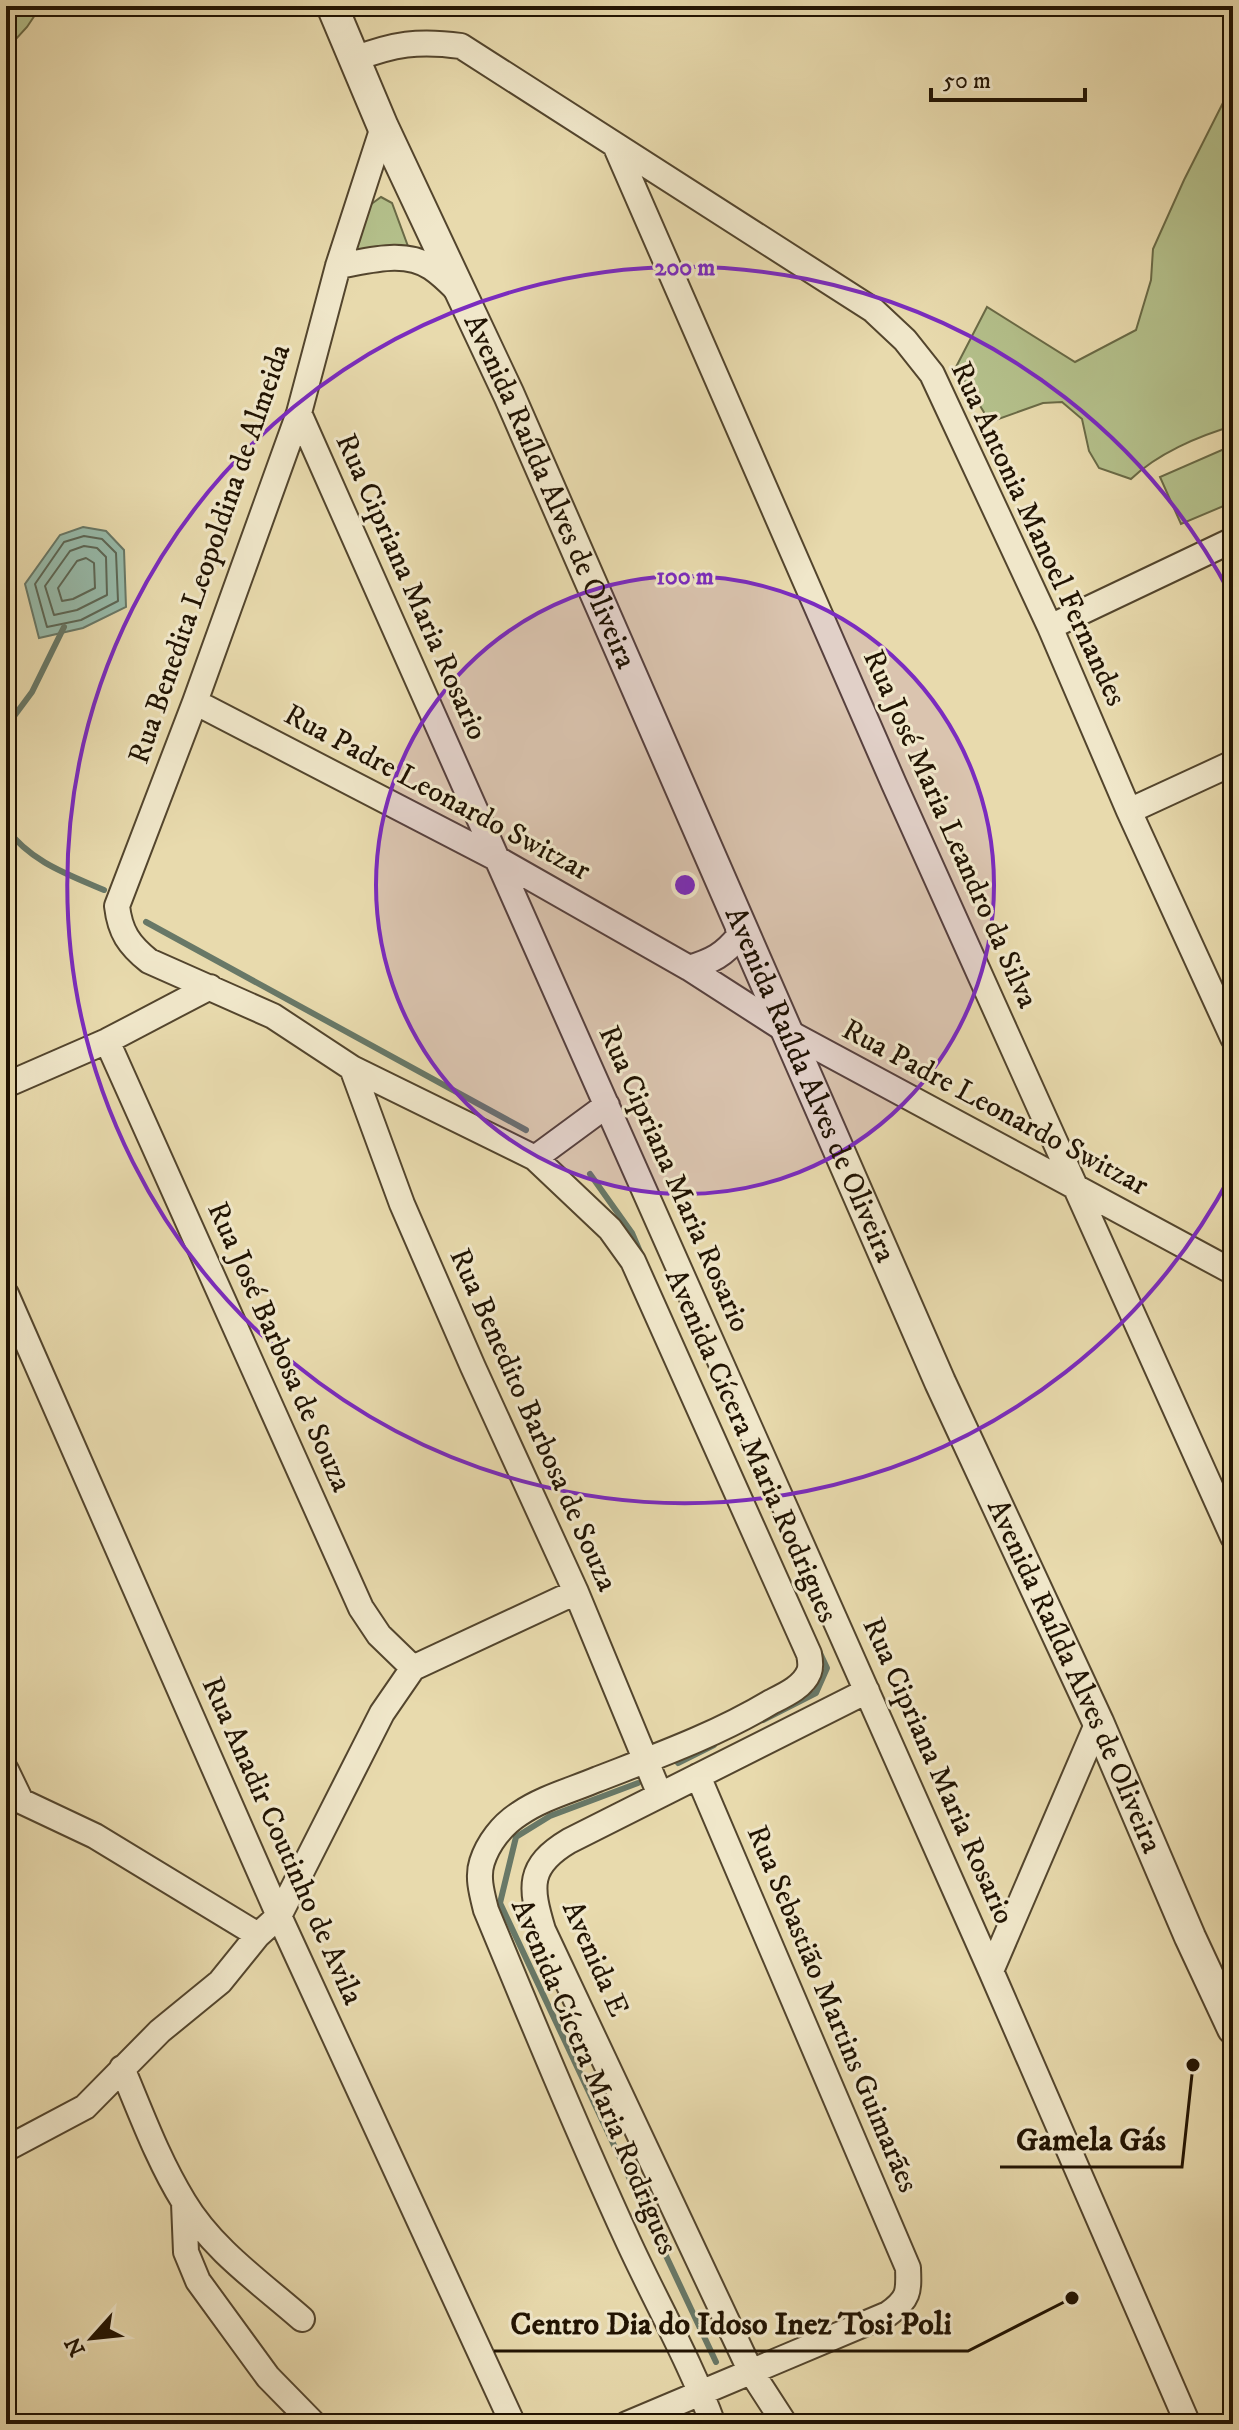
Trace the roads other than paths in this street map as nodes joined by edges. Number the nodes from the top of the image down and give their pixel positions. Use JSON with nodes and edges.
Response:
{"nodes":[{"id":1,"x":332,"y":6,"type":"edge"},
{"id":2,"x":354,"y":59,"type":"junction"},
{"id":3,"x":383,"y":127,"type":"junction"},
{"id":4,"x":615,"y":145,"type":"junction"},
{"id":5,"x":338,"y":266,"type":"junction"},
{"id":6,"x":464,"y":296,"type":"junction"},
{"id":7,"x":299,"y":413,"type":"junction"},
{"id":8,"x":1233,"y":540,"type":"edge"},
{"id":9,"x":1050,"y":627,"type":"junction"},
{"id":10,"x":195,"y":702,"type":"junction"},
{"id":11,"x":1233,"y":763,"type":"edge"},
{"id":12,"x":1129,"y":811,"type":"junction"},
{"id":13,"x":494,"y":857,"type":"junction"},
{"id":14,"x":117,"y":906,"type":"joint"},
{"id":15,"x":737,"y":920,"type":"junction"},
{"id":16,"x":689,"y":968,"type":"junction"},
{"id":17,"x":210,"y":987,"type":"junction"},
{"id":18,"x":1223,"y":988,"type":"edge"},
{"id":19,"x":790,"y":1033,"type":"junction"},
{"id":20,"x":1233,"y":1038,"type":"edge"},
{"id":21,"x":107,"y":1041,"type":"junction"},
{"id":22,"x":352,"y":1068,"type":"junction"},
{"id":23,"x":6,"y":1085,"type":"edge"},
{"id":24,"x":607,"y":1105,"type":"junction"},
{"id":25,"x":535,"y":1158,"type":"junction"},
{"id":26,"x":1075,"y":1189,"type":"junction"},
{"id":27,"x":1233,"y":1272,"type":"edge"},
{"id":28,"x":6,"y":1294,"type":"edge"},
{"id":29,"x":1233,"y":1537,"type":"edge"},
{"id":30,"x":576,"y":1592,"type":"junction"},
{"id":31,"x":413,"y":1668,"type":"junction"},
{"id":32,"x":867,"y":1691,"type":"junction"},
{"id":33,"x":1098,"y":1722,"type":"junction"},
{"id":34,"x":644,"y":1761,"type":"junction"},
{"id":35,"x":6,"y":1770,"type":"edge"},
{"id":36,"x":698,"y":1776,"type":"junction"},
{"id":37,"x":660,"y":1795,"type":"junction"},
{"id":38,"x":13,"y":1797,"type":"edge"},
{"id":39,"x":279,"y":1916,"type":"junction"},
{"id":40,"x":258,"y":1935,"type":"junction"},
{"id":41,"x":991,"y":1971,"type":"junction"},
{"id":42,"x":1233,"y":2029,"type":"edge"},
{"id":43,"x":122,"y":2068,"type":"junction"},
{"id":44,"x":6,"y":2149,"type":"edge"},
{"id":45,"x":184,"y":2203,"type":"junction"},
{"id":46,"x":302,"y":2319,"type":"dead end"},
{"id":47,"x":750,"y":2370,"type":"junction"},
{"id":48,"x":701,"y":2392,"type":"junction"},
{"id":49,"x":510,"y":2417,"type":"edge"},
{"id":50,"x":314,"y":2424,"type":"edge"},
{"id":51,"x":627,"y":2424,"type":"edge"},
{"id":52,"x":713,"y":2424,"type":"edge"},
{"id":53,"x":785,"y":2424,"type":"edge"},
{"id":54,"x":1188,"y":2424,"type":"edge"}],
"edges":[{"from":1,"to":2,"type":"street","name":"Avenida Raílda Alves de Oliveira"},
{"from":2,"to":3,"type":"street","name":"Avenida Raílda Alves de Oliveira"},
{"from":2,"to":4,"type":"street","name":"Rua Antonia Manoel Fernandes"},
{"from":3,"to":5,"type":"street","name":"Rua Benedita Leopoldina de Almeida"},
{"from":3,"to":6,"type":"street","name":"Avenida Raílda Alves de Oliveira"},
{"from":4,"to":9,"type":"street","name":"Rua Antonia Manoel Fernandes"},
{"from":4,"to":26,"type":"street","name":"Rua José Maria Leandro da Silva"},
{"from":5,"to":6,"type":"street"},
{"from":5,"to":7,"type":"street","name":"Rua Benedita Leopoldina de Almeida"},
{"from":6,"to":15,"type":"street","name":"Avenida Raílda Alves de Oliveira"},
{"from":7,"to":10,"type":"street","name":"Rua Benedita Leopoldina de Almeida"},
{"from":7,"to":13,"type":"street","name":"Rua Cipriana Maria Rosario"},
{"from":8,"to":9,"type":"street"},
{"from":9,"to":12,"type":"street","name":"Rua Antonia Manoel Fernandes"},
{"from":10,"to":13,"type":"street","name":"Rua Padre Leonardo Switzar"},
{"from":10,"to":14,"type":"street","name":"Rua Benedita Leopoldina de Almeida"},
{"from":11,"to":12,"type":"street"},
{"from":12,"to":18,"type":"street","name":"Rua Antonia Manoel Fernandes"},
{"from":13,"to":16,"type":"street","name":"Rua Padre Leonardo Switzar"},
{"from":13,"to":24,"type":"street","name":"Rua Cipriana Maria Rosario"},
{"from":14,"to":17,"type":"street","name":"Avenida Cícera Maria Rodrigues"},
{"from":15,"to":16,"type":"street"},
{"from":15,"to":19,"type":"street","name":"Avenida Raílda Alves de Oliveira"},
{"from":16,"to":19,"type":"street","name":"Rua Padre Leonardo Switzar"},
{"from":17,"to":21,"type":"street"},
{"from":17,"to":22,"type":"street","name":"Avenida Cícera Maria Rodrigues"},
{"from":18,"to":20,"type":"street","name":"Rua Antonia Manoel Fernandes"},
{"from":19,"to":26,"type":"street","name":"Rua Padre Leonardo Switzar"},
{"from":19,"to":33,"type":"street","name":"Avenida Raílda Alves de Oliveira"},
{"from":21,"to":23,"type":"street"},
{"from":21,"to":31,"type":"street","name":"Rua José Barbosa de Souza"},
{"from":22,"to":25,"type":"street","name":"Avenida Cícera Maria Rodrigues"},
{"from":22,"to":30,"type":"street","name":"Rua Benedito Barbosa de Souza"},
{"from":24,"to":25,"type":"street"},
{"from":24,"to":32,"type":"street","name":"Rua Cipriana Maria Rosario"},
{"from":25,"to":34,"type":"street","name":"Avenida Cícera Maria Rodrigues"},
{"from":26,"to":27,"type":"street","name":"Rua Padre Leonardo Switzar"},
{"from":26,"to":29,"type":"street","name":"Rua José Maria Leandro da Silva"},
{"from":28,"to":39,"type":"street","name":"Rua Anadir Coutinho de Avila"},
{"from":30,"to":31,"type":"street"},
{"from":30,"to":34,"type":"street","name":"Rua Benedito Barbosa de Souza"},
{"from":31,"to":39,"type":"street"},
{"from":32,"to":36,"type":"street","name":"Avenida E"},
{"from":32,"to":41,"type":"street","name":"Rua Cipriana Maria Rosario"},
{"from":33,"to":41,"type":"street"},
{"from":33,"to":42,"type":"street","name":"Avenida Raílda Alves de Oliveira"},
{"from":34,"to":37,"type":"street","name":"Rua Benedito Barbosa de Souza"},
{"from":34,"to":48,"type":"street","name":"Avenida Cícera Maria Rodrigues"},
{"from":35,"to":38,"type":"street"},
{"from":36,"to":37,"type":"street","name":"Avenida E"},
{"from":36,"to":47,"type":"street","name":"Rua Sebastião Martins Guimarães"},
{"from":37,"to":47,"type":"street","name":"Avenida E"},
{"from":38,"to":40,"type":"street"},
{"from":39,"to":40,"type":"street"},
{"from":39,"to":49,"type":"street","name":"Rua Anadir Coutinho de Avila"},
{"from":40,"to":43,"type":"street"},
{"from":41,"to":54,"type":"street","name":"Rua Cipriana Maria Rosario"},
{"from":43,"to":44,"type":"street"},
{"from":43,"to":45,"type":"street"},
{"from":45,"to":46,"type":"street"},
{"from":45,"to":50,"type":"street"},
{"from":47,"to":48,"type":"street"},
{"from":47,"to":53,"type":"street","name":"Avenida E"},
{"from":48,"to":51,"type":"street"},
{"from":48,"to":52,"type":"street","name":"Avenida Cícera Maria Rodrigues"}]}
